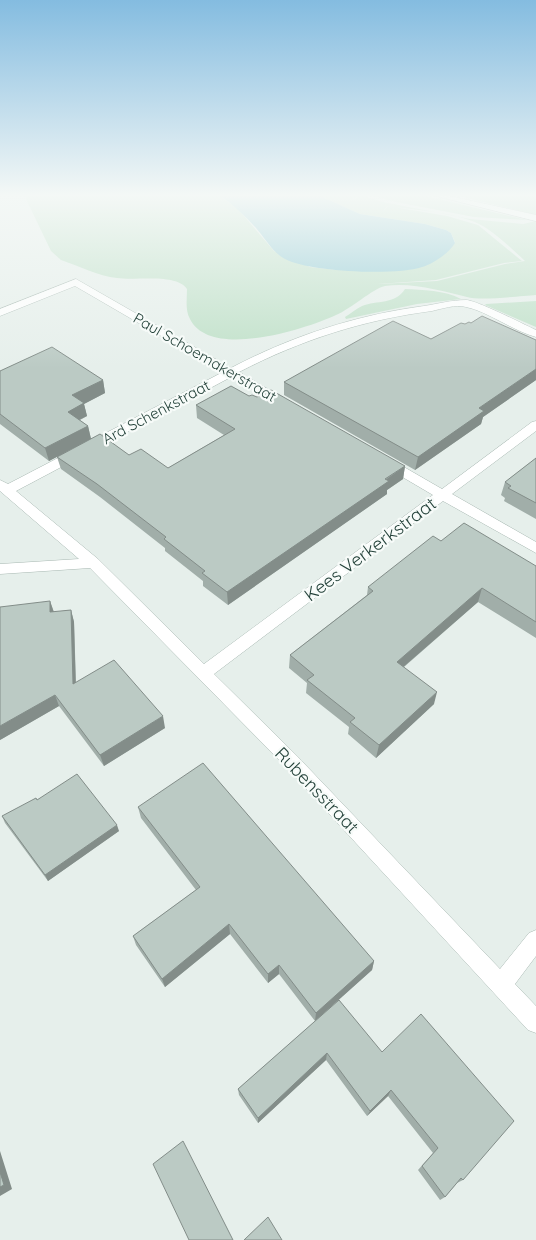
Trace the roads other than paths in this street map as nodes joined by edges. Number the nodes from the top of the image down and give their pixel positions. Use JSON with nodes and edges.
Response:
{"nodes":[{"id":1,"x":0,"y":313,"type":"edge"},
{"id":2,"x":536,"y":334,"type":"edge"},
{"id":3,"x":232,"y":372,"type":"junction"},
{"id":4,"x":293,"y":408,"type":"edge"},
{"id":5,"x":536,"y":425,"type":"edge"},
{"id":6,"x":377,"y":456,"type":"edge"},
{"id":7,"x":4,"y":487,"type":"edge"},
{"id":8,"x":443,"y":495,"type":"junction"},
{"id":9,"x":536,"y":548,"type":"edge"},
{"id":10,"x":93,"y":563,"type":"junction"},
{"id":11,"x":0,"y":569,"type":"edge"},
{"id":12,"x":203,"y":673,"type":"junction"},
{"id":13,"x":536,"y":940,"type":"edge"},
{"id":14,"x":501,"y":985,"type":"junction"},
{"id":15,"x":536,"y":1022,"type":"edge"}],
"edges":[{"from":1,"to":3,"type":"street","name":"Paul Schoemakerstraat"},
{"from":2,"to":3,"type":"street","name":"Ard Schenkstraat"},
{"from":3,"to":4,"type":"street","name":"Paul Schoemakerstraat"},
{"from":3,"to":7,"type":"street","name":"Ard Schenkstraat"},
{"from":5,"to":8,"type":"street","name":"Kees Verkerkstraat"},
{"from":6,"to":8,"type":"street"},
{"from":7,"to":10,"type":"street","name":"Rubensstraat"},
{"from":8,"to":9,"type":"street"},
{"from":8,"to":12,"type":"street","name":"Kees Verkerkstraat"},
{"from":10,"to":11,"type":"street"},
{"from":10,"to":12,"type":"street","name":"Rubensstraat"},
{"from":12,"to":14,"type":"street","name":"Rubensstraat"},
{"from":13,"to":14,"type":"street"},
{"from":14,"to":15,"type":"street","name":"Rubensstraat"}]}
